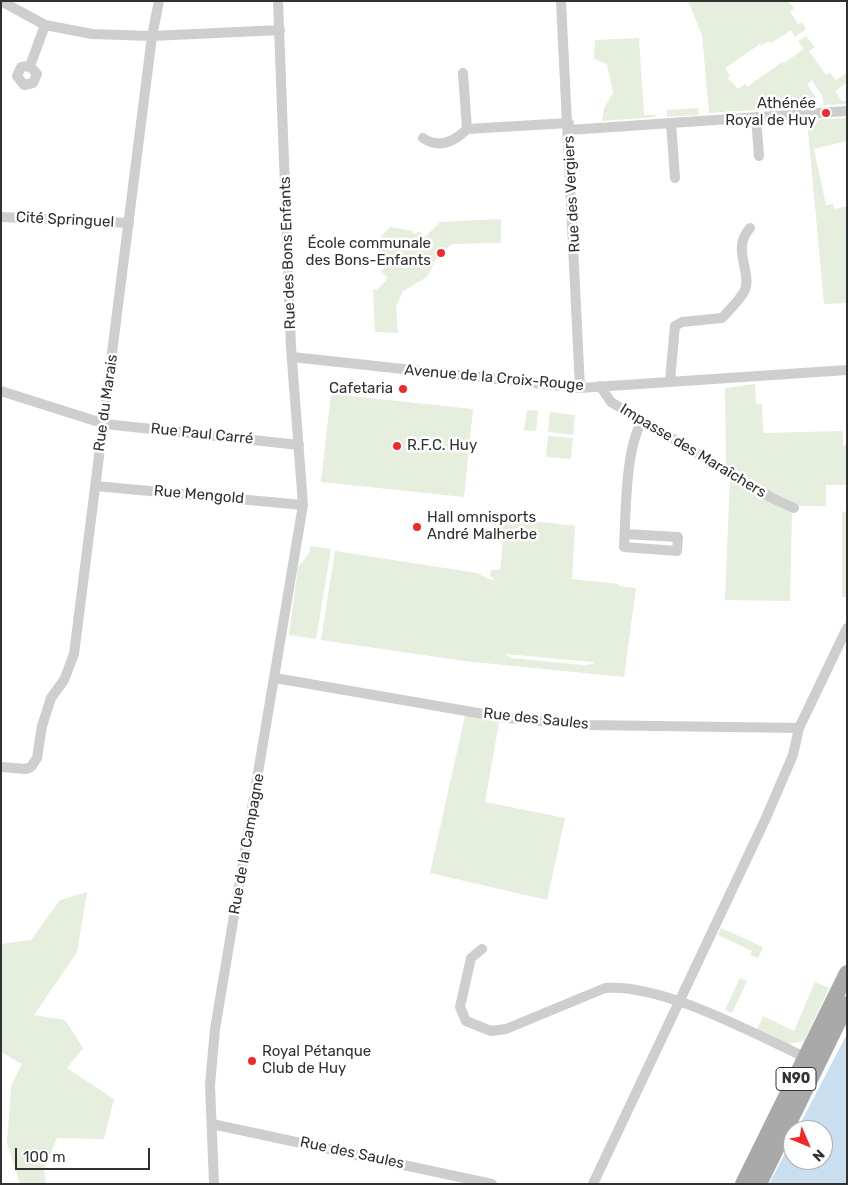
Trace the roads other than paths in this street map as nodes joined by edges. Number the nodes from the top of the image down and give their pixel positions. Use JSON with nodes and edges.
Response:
{"nodes":[{"id":1,"x":1,"y":1,"type":"edge"},
{"id":2,"x":159,"y":1,"type":"edge"},
{"id":3,"x":278,"y":1,"type":"edge"},
{"id":4,"x":561,"y":1,"type":"edge"},
{"id":5,"x":46,"y":25,"type":"junction"},
{"id":6,"x":280,"y":30,"type":"junction"},
{"id":7,"x":152,"y":36,"type":"junction"},
{"id":8,"x":30,"y":66,"type":"dead end"},
{"id":9,"x":463,"y":73,"type":"dead end"},
{"id":10,"x":847,"y":111,"type":"edge"},
{"id":11,"x":756,"y":117,"type":"junction"},
{"id":12,"x":671,"y":123,"type":"junction"},
{"id":13,"x":569,"y":127,"type":"junction"},
{"id":14,"x":467,"y":129,"type":"junction"},
{"id":15,"x":423,"y":138,"type":"dead end"},
{"id":16,"x":759,"y":156,"type":"dead end"},
{"id":17,"x":675,"y":178,"type":"dead end"},
{"id":18,"x":1,"y":217,"type":"edge"},
{"id":19,"x":129,"y":223,"type":"junction"},
{"id":20,"x":750,"y":228,"type":"dead end"},
{"id":21,"x":292,"y":357,"type":"junction"},
{"id":22,"x":847,"y":370,"type":"edge"},
{"id":23,"x":670,"y":380,"type":"junction"},
{"id":24,"x":600,"y":386,"type":"junction"},
{"id":25,"x":580,"y":388,"type":"junction"},
{"id":26,"x":1,"y":391,"type":"edge"},
{"id":27,"x":642,"y":421,"type":"junction"},
{"id":28,"x":105,"y":424,"type":"junction"},
{"id":29,"x":299,"y":445,"type":"junction"},
{"id":30,"x":95,"y":486,"type":"junction"},
{"id":31,"x":303,"y":505,"type":"junction"},
{"id":32,"x":794,"y":508,"type":"dead end"},
{"id":33,"x":625,"y":534,"type":"junction"},
{"id":34,"x":847,"y":628,"type":"edge"},
{"id":35,"x":275,"y":678,"type":"junction"},
{"id":36,"x":799,"y":728,"type":"junction"},
{"id":37,"x":1,"y":767,"type":"edge"},
{"id":38,"x":482,"y":949,"type":"dead end"},
{"id":39,"x":847,"y":973,"type":"edge"},
{"id":40,"x":679,"y":1000,"type":"junction"},
{"id":41,"x":847,"y":1004,"type":"edge"},
{"id":42,"x":813,"y":1061,"type":"junction"},
{"id":43,"x":212,"y":1124,"type":"junction"},
{"id":44,"x":214,"y":1184,"type":"edge"},
{"id":45,"x":492,"y":1184,"type":"edge"},
{"id":46,"x":593,"y":1184,"type":"edge"},
{"id":47,"x":743,"y":1184,"type":"edge"},
{"id":48,"x":759,"y":1184,"type":"edge"}],
"edges":[{"from":1,"to":5,"type":"street"},
{"from":2,"to":7,"type":"street","name":"Rue du Marais"},
{"from":3,"to":6,"type":"street","name":"Rue des Bons Enfants"},
{"from":4,"to":13,"type":"street","name":"Rue des Vergiers"},
{"from":5,"to":7,"type":"street"},
{"from":5,"to":8,"type":"street"},
{"from":6,"to":7,"type":"street"},
{"from":6,"to":21,"type":"street","name":"Rue des Bons Enfants"},
{"from":7,"to":19,"type":"street","name":"Rue du Marais"},
{"from":9,"to":14,"type":"street"},
{"from":10,"to":11,"type":"street"},
{"from":11,"to":12,"type":"street"},
{"from":11,"to":16,"type":"street"},
{"from":12,"to":13,"type":"street"},
{"from":12,"to":17,"type":"street"},
{"from":13,"to":14,"type":"street"},
{"from":13,"to":25,"type":"street","name":"Rue des Vergiers"},
{"from":14,"to":15,"type":"street"},
{"from":18,"to":19,"type":"street","name":"Cité Springuel"},
{"from":19,"to":28,"type":"street","name":"Rue du Marais"},
{"from":20,"to":23,"type":"street"},
{"from":21,"to":25,"type":"street","name":"Avenue de la Croix-Rouge"},
{"from":21,"to":29,"type":"street","name":"Rue des Bons Enfants"},
{"from":22,"to":23,"type":"street","name":"Avenue de la Croix-Rouge"},
{"from":23,"to":24,"type":"street","name":"Avenue de la Croix-Rouge"},
{"from":24,"to":25,"type":"street","name":"Avenue de la Croix-Rouge"},
{"from":24,"to":27,"type":"street","name":"Impasse des Maraîchers"},
{"from":26,"to":28,"type":"street","name":"Rue Paul Carré"},
{"from":27,"to":32,"type":"street","name":"Impasse des Maraîchers"},
{"from":27,"to":33,"type":"street"},
{"from":28,"to":29,"type":"street","name":"Rue Paul Carré"},
{"from":28,"to":30,"type":"street","name":"Rue du Marais"},
{"from":29,"to":31,"type":"street","name":"Rue des Bons Enfants"},
{"from":30,"to":31,"type":"street","name":"Rue Mengold"},
{"from":30,"to":37,"type":"street","name":"Rue du Marais"},
{"from":31,"to":35,"type":"street","name":"Rue de la Campagne"},
{"from":33,"to":33,"type":"street"},
{"from":34,"to":36,"type":"street"},
{"from":35,"to":36,"type":"street","name":"Rue des Saules"},
{"from":35,"to":43,"type":"street","name":"Rue de la Campagne"},
{"from":36,"to":40,"type":"street"},
{"from":38,"to":40,"type":"street"},
{"from":39,"to":42,"type":"main road","number":"N90"},
{"from":40,"to":42,"type":"street"},
{"from":40,"to":46,"type":"street"},
{"from":41,"to":42,"type":"main road","number":"N90"},
{"from":42,"to":47,"type":"main road","number":"N90"},
{"from":42,"to":48,"type":"main road","number":"N90"},
{"from":43,"to":44,"type":"street","name":"Rue de la Campagne"},
{"from":43,"to":45,"type":"street","name":"Rue des Saules"}]}
